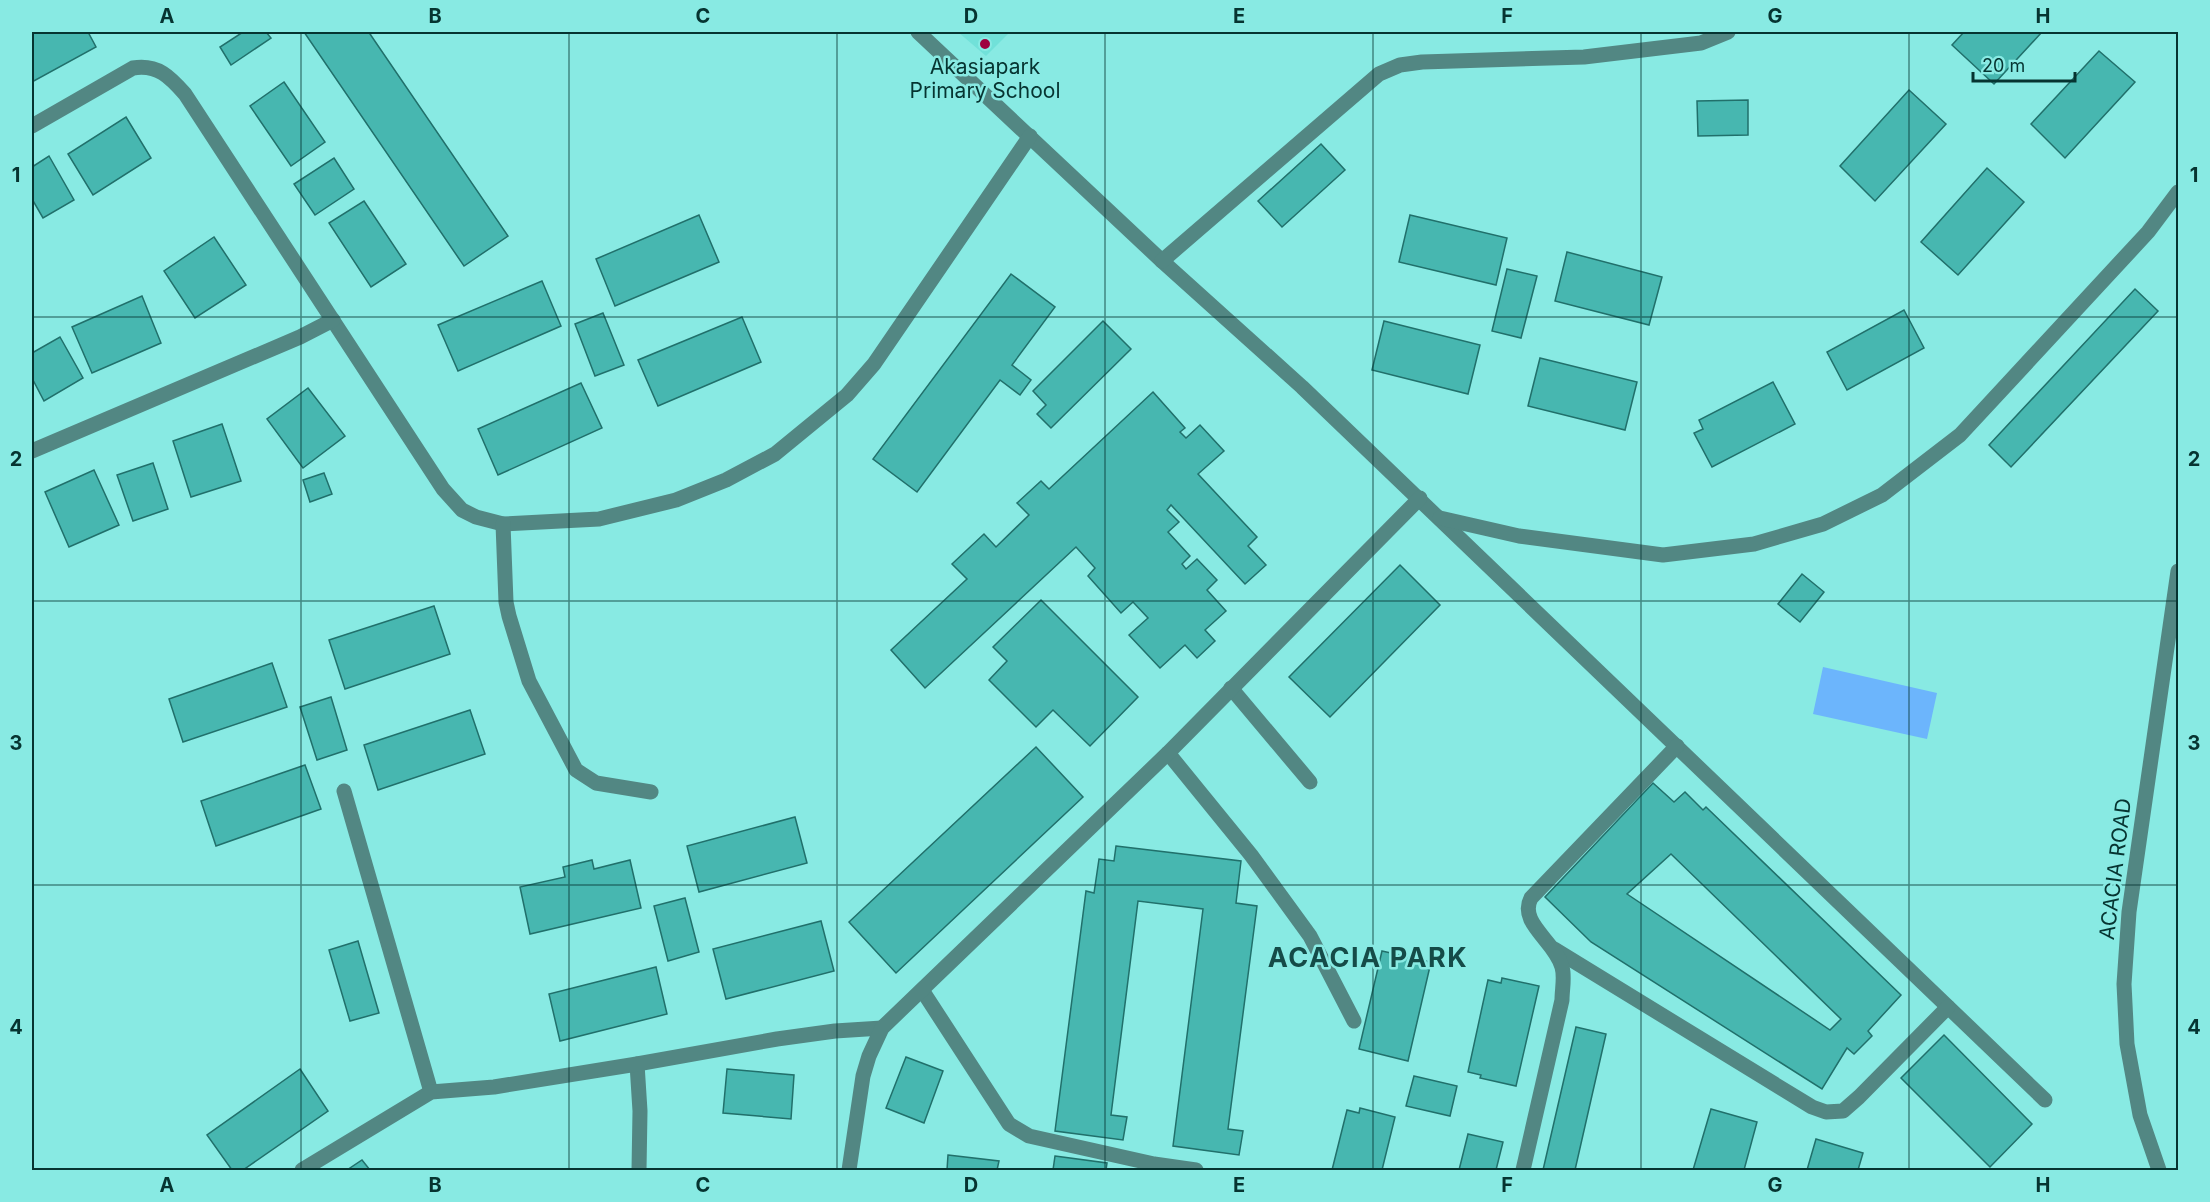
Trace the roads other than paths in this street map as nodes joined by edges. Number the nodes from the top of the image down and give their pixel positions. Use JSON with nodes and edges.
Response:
{"nodes":[{"id":1,"x":918,"y":32,"type":"edge"},
{"id":2,"x":1728,"y":32,"type":"edge"},
{"id":3,"x":32,"y":126,"type":"edge"},
{"id":4,"x":1030,"y":136,"type":"junction"},
{"id":5,"x":2178,"y":192,"type":"edge"},
{"id":6,"x":1162,"y":261,"type":"junction"},
{"id":7,"x":333,"y":320,"type":"junction"},
{"id":8,"x":32,"y":451,"type":"edge"},
{"id":9,"x":1420,"y":498,"type":"junction"},
{"id":10,"x":1440,"y":518,"type":"junction"},
{"id":11,"x":503,"y":524,"type":"junction"},
{"id":12,"x":2178,"y":571,"type":"edge"},
{"id":13,"x":1231,"y":688,"type":"junction"},
{"id":14,"x":1677,"y":746,"type":"junction"},
{"id":15,"x":1168,"y":753,"type":"junction"},
{"id":16,"x":1310,"y":782,"type":"dead end"},
{"id":17,"x":344,"y":791,"type":"dead end"},
{"id":18,"x":651,"y":792,"type":"dead end"},
{"id":19,"x":1554,"y":948,"type":"junction"},
{"id":20,"x":922,"y":990,"type":"junction"},
{"id":21,"x":1948,"y":1007,"type":"junction"},
{"id":22,"x":1354,"y":1022,"type":"dead end"},
{"id":23,"x":882,"y":1028,"type":"junction"},
{"id":24,"x":637,"y":1064,"type":"junction"},
{"id":25,"x":431,"y":1092,"type":"junction"},
{"id":26,"x":2045,"y":1100,"type":"dead end"},
{"id":27,"x":1153,"y":1167,"type":"edge"},
{"id":28,"x":302,"y":1170,"type":"edge"},
{"id":29,"x":639,"y":1170,"type":"edge"},
{"id":30,"x":849,"y":1170,"type":"edge"},
{"id":31,"x":1196,"y":1170,"type":"edge"},
{"id":32,"x":1523,"y":1170,"type":"edge"},
{"id":33,"x":2159,"y":1170,"type":"edge"}],
"edges":[{"from":1,"to":4,"type":"street"},
{"from":2,"to":6,"type":"street"},
{"from":3,"to":7,"type":"street"},
{"from":4,"to":6,"type":"street"},
{"from":4,"to":11,"type":"street"},
{"from":5,"to":10,"type":"street"},
{"from":6,"to":9,"type":"street"},
{"from":7,"to":8,"type":"street"},
{"from":7,"to":11,"type":"street"},
{"from":9,"to":10,"type":"street"},
{"from":9,"to":13,"type":"street"},
{"from":10,"to":14,"type":"street"},
{"from":11,"to":18,"type":"street"},
{"from":12,"to":33,"type":"street","name":"ACACIA ROAD"},
{"from":13,"to":15,"type":"street"},
{"from":13,"to":16,"type":"street"},
{"from":14,"to":19,"type":"street"},
{"from":14,"to":21,"type":"street"},
{"from":15,"to":20,"type":"street"},
{"from":15,"to":22,"type":"street"},
{"from":17,"to":25,"type":"street"},
{"from":19,"to":21,"type":"street"},
{"from":19,"to":32,"type":"street"},
{"from":20,"to":23,"type":"street"},
{"from":20,"to":27,"type":"street"},
{"from":21,"to":26,"type":"street"},
{"from":23,"to":24,"type":"street"},
{"from":23,"to":30,"type":"street"},
{"from":24,"to":25,"type":"street"},
{"from":24,"to":29,"type":"street"},
{"from":25,"to":28,"type":"street"},
{"from":27,"to":31,"type":"street"}]}
